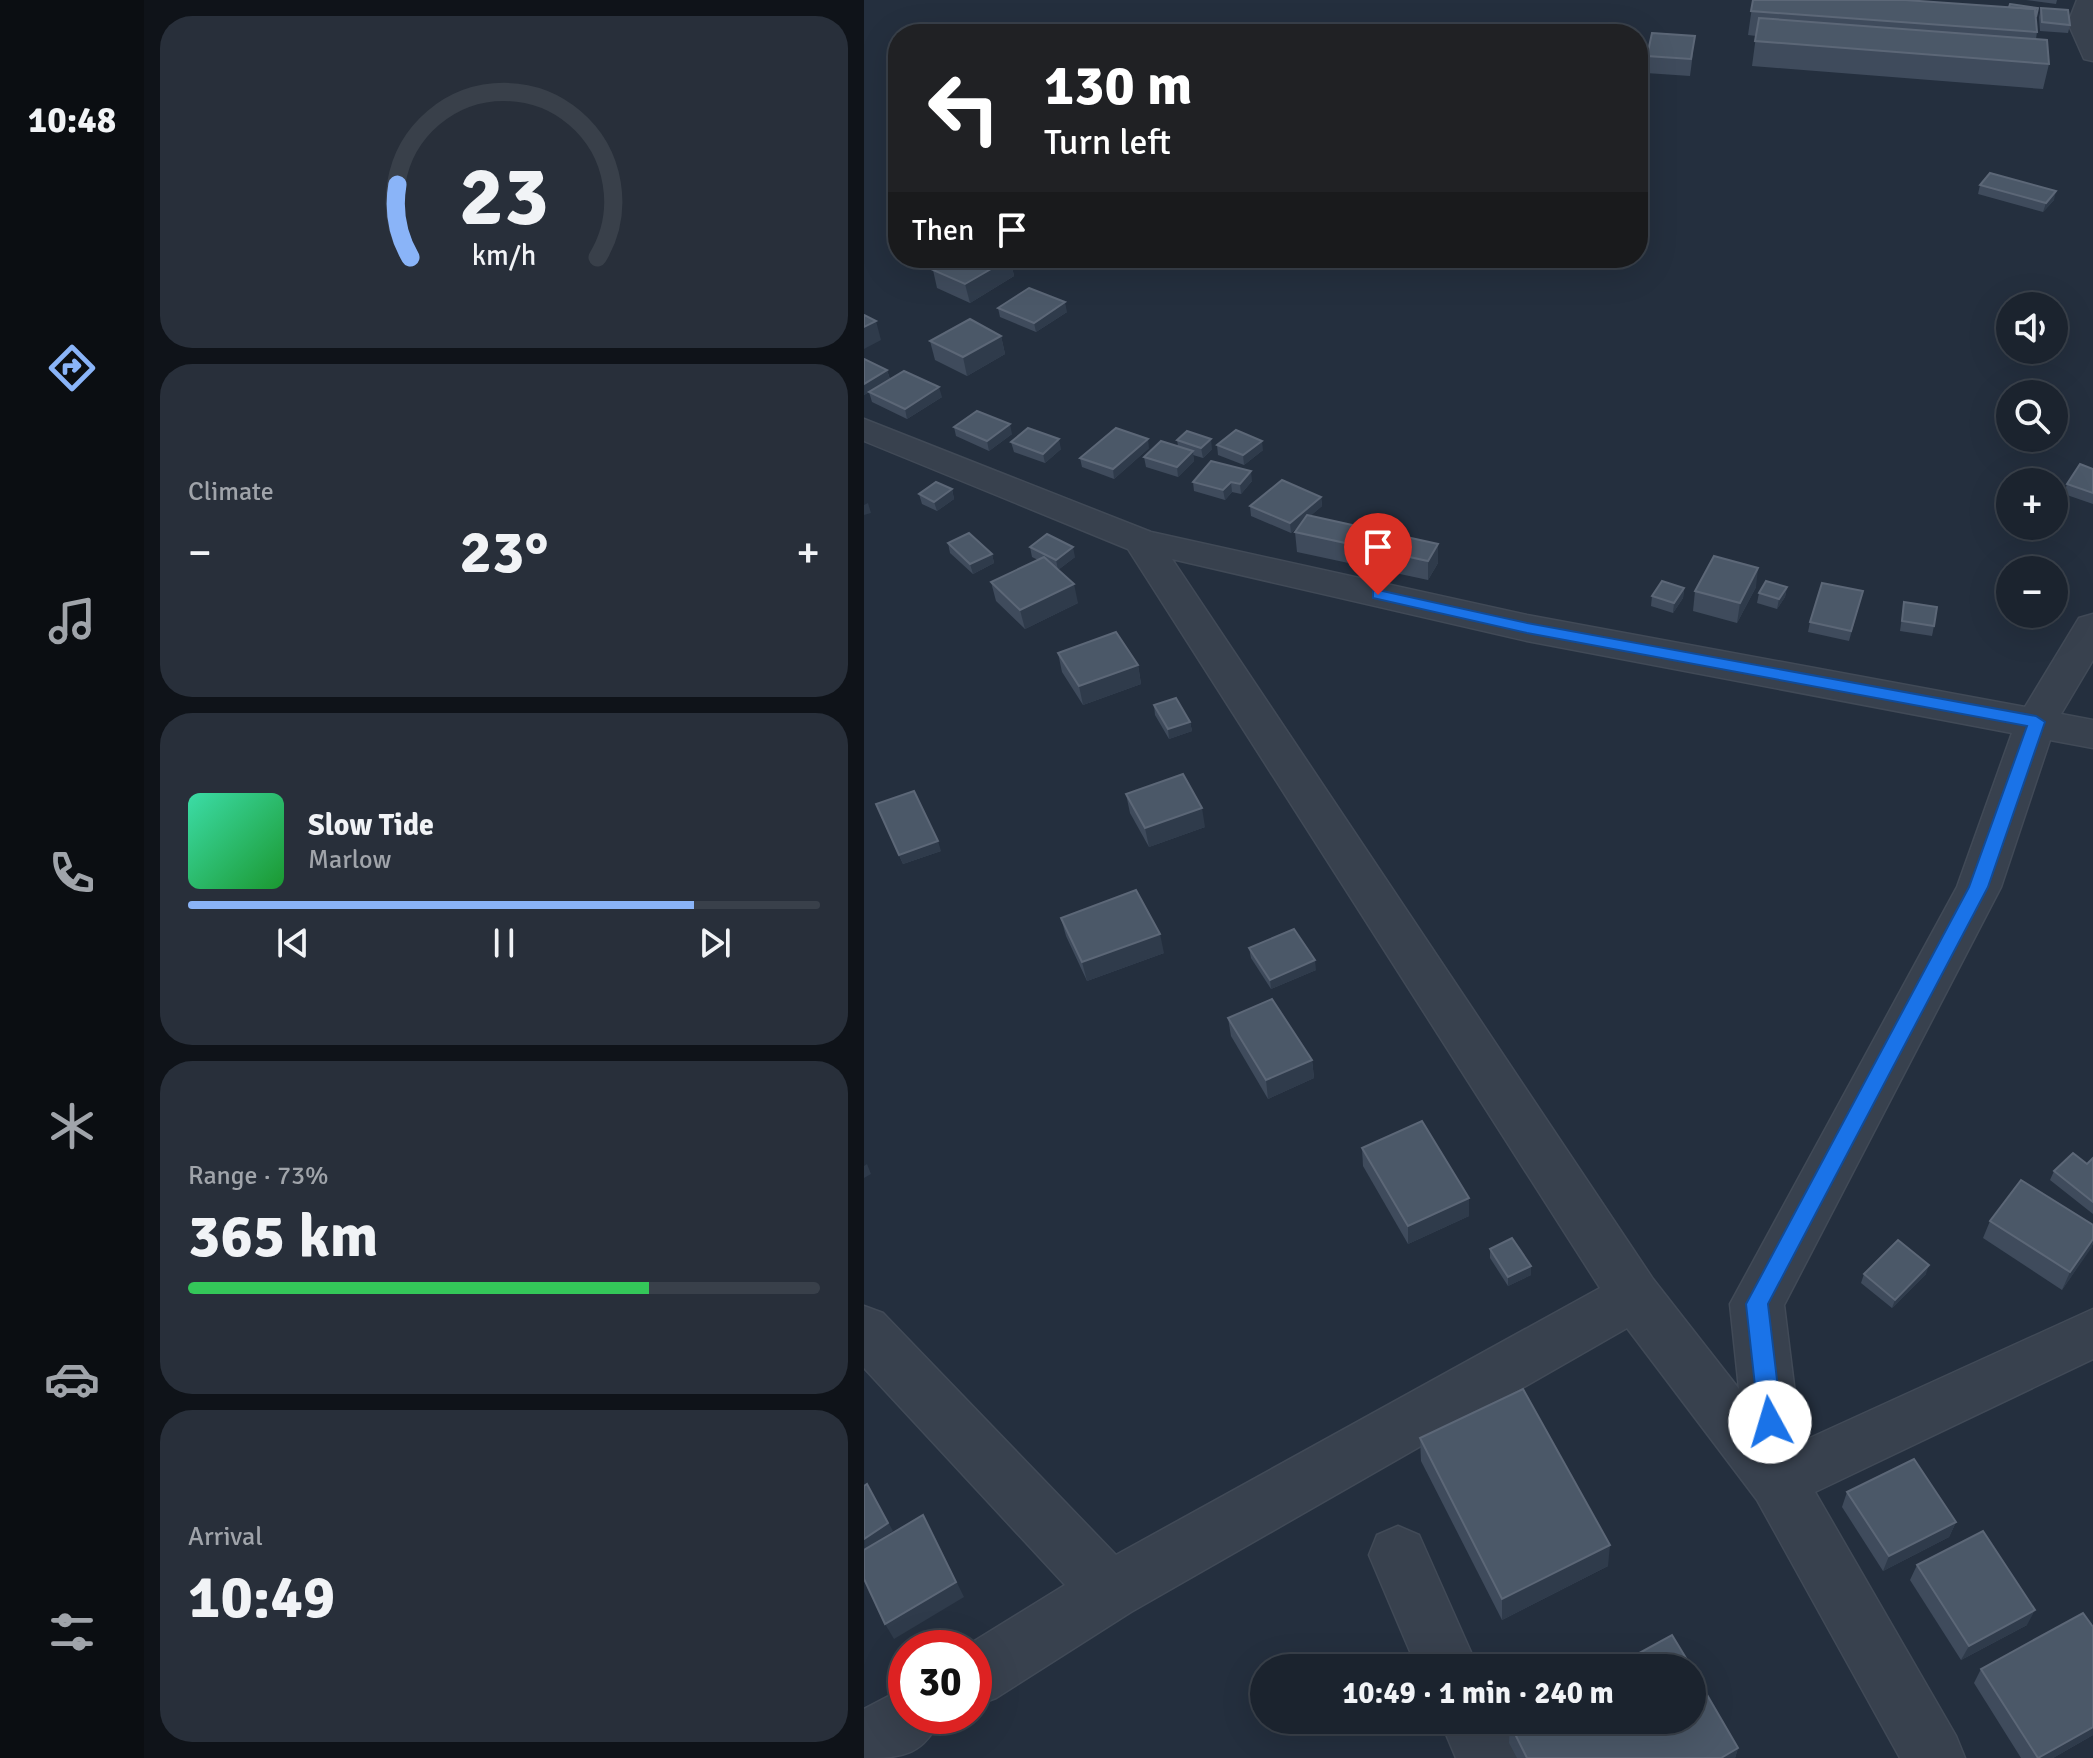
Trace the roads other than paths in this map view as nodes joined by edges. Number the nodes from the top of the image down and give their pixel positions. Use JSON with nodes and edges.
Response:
{"nodes":[{"id":1,"x":2090,"y":0,"type":"edge"},
{"id":2,"x":2093,"y":53,"type":"edge"},
{"id":3,"x":864,"y":429,"type":"edge"},
{"id":4,"x":1141,"y":541,"type":"junction"},
{"id":5,"x":2093,"y":627,"type":"edge"},
{"id":6,"x":2036,"y":722,"type":"junction"},
{"id":7,"x":2093,"y":734,"type":"edge"},
{"id":8,"x":1634,"y":1296,"type":"junction"},
{"id":9,"x":864,"y":1330,"type":"edge"},
{"id":10,"x":2093,"y":1333,"type":"edge"},
{"id":11,"x":1777,"y":1481,"type":"junction"},
{"id":12,"x":1398,"y":1555,"type":"dead end"},
{"id":13,"x":1110,"y":1591,"type":"junction"},
{"id":14,"x":1442,"y":1654,"type":"edge"},
{"id":15,"x":992,"y":1665,"type":"edge"},
{"id":16,"x":888,"y":1730,"type":"edge"},
{"id":17,"x":1477,"y":1734,"type":"edge"},
{"id":18,"x":864,"y":1745,"type":"edge"},
{"id":19,"x":1488,"y":1758,"type":"edge"},
{"id":20,"x":1934,"y":1758,"type":"edge"}],
"edges":[{"from":1,"to":2,"type":"street"},
{"from":3,"to":4,"type":"street"},
{"from":4,"to":6,"type":"street"},
{"from":4,"to":8,"type":"street"},
{"from":5,"to":6,"type":"street"},
{"from":6,"to":7,"type":"street"},
{"from":6,"to":11,"type":"street"},
{"from":8,"to":11,"type":"street"},
{"from":8,"to":13,"type":"street"},
{"from":9,"to":13,"type":"street"},
{"from":10,"to":11,"type":"street"},
{"from":11,"to":20,"type":"street"},
{"from":12,"to":14,"type":"street"},
{"from":13,"to":15,"type":"street"},
{"from":16,"to":18,"type":"street"},
{"from":17,"to":19,"type":"street"}]}
